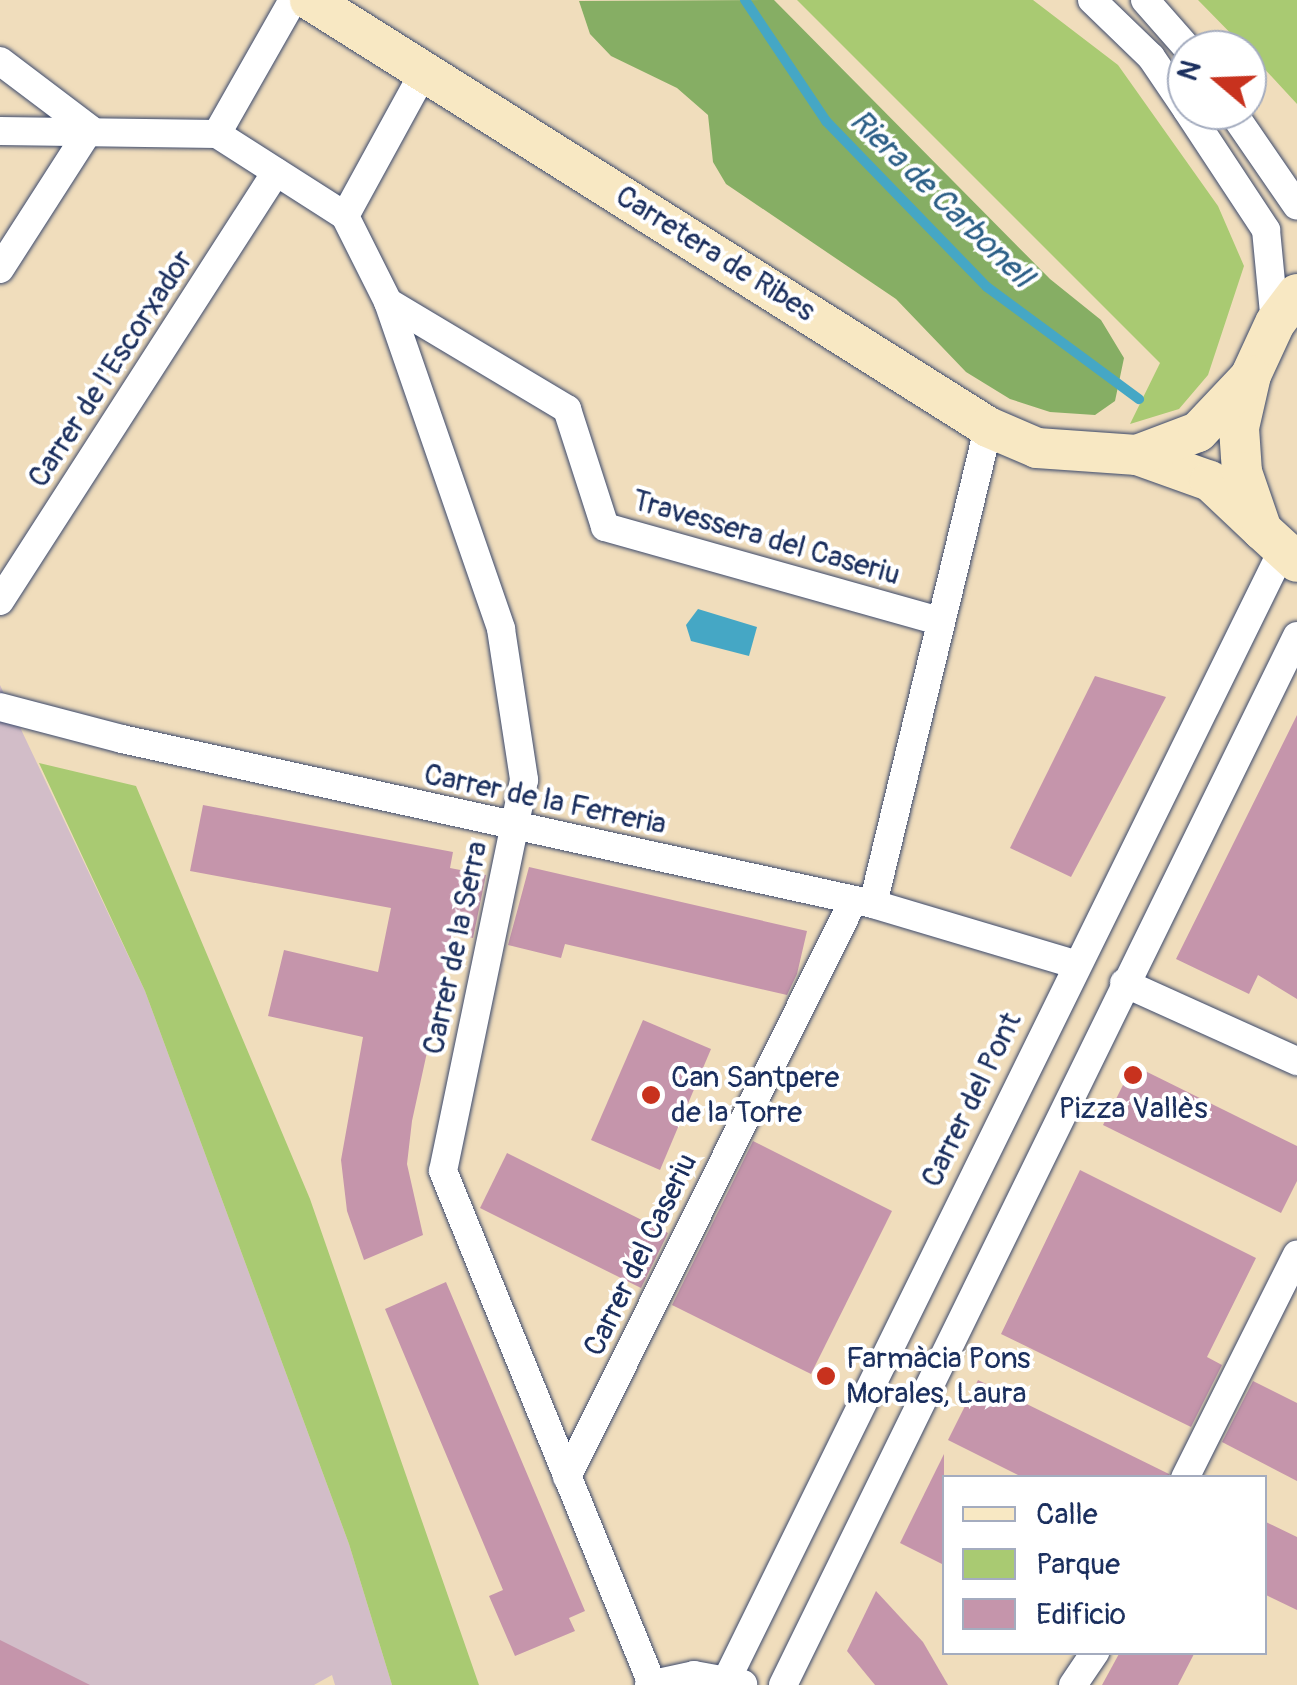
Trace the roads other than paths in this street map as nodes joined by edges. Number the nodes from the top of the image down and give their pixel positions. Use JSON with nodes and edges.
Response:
{"nodes":[{"id":1,"x":293,"y":0,"type":"edge"},
{"id":2,"x":310,"y":0,"type":"edge"},
{"id":3,"x":1092,"y":0,"type":"edge"},
{"id":4,"x":1145,"y":0,"type":"edge"},
{"id":5,"x":344,"y":10,"type":"edge"},
{"id":6,"x":1171,"y":30,"type":"edge"},
{"id":7,"x":0,"y":61,"type":"edge"},
{"id":8,"x":424,"y":72,"type":"junction"},
{"id":9,"x":1167,"y":81,"type":"edge"},
{"id":10,"x":90,"y":129,"type":"junction"},
{"id":11,"x":1200,"y":130,"type":"edge"},
{"id":12,"x":1245,"y":130,"type":"edge"},
{"id":13,"x":0,"y":132,"type":"edge"},
{"id":14,"x":217,"y":134,"type":"junction"},
{"id":15,"x":276,"y":172,"type":"junction"},
{"id":16,"x":1297,"y":206,"type":"edge"},
{"id":17,"x":345,"y":216,"type":"junction"},
{"id":18,"x":0,"y":269,"type":"edge"},
{"id":19,"x":388,"y":302,"type":"junction"},
{"id":20,"x":1286,"y":309,"type":"edge"},
{"id":21,"x":1251,"y":375,"type":"junction"},
{"id":22,"x":988,"y":427,"type":"junction"},
{"id":23,"x":1137,"y":456,"type":"junction"},
{"id":24,"x":1280,"y":548,"type":"edge"},
{"id":25,"x":0,"y":601,"type":"edge"},
{"id":26,"x":940,"y":621,"type":"junction"},
{"id":27,"x":1297,"y":636,"type":"edge"},
{"id":28,"x":0,"y":706,"type":"edge"},
{"id":29,"x":514,"y":827,"type":"junction"},
{"id":30,"x":863,"y":902,"type":"junction"},
{"id":31,"x":1074,"y":964,"type":"junction"},
{"id":32,"x":1124,"y":984,"type":"junction"},
{"id":33,"x":1297,"y":1061,"type":"edge"},
{"id":34,"x":1297,"y":1254,"type":"edge"},
{"id":35,"x":1187,"y":1475,"type":"edge"},
{"id":36,"x":567,"y":1477,"type":"junction"},
{"id":37,"x":1094,"y":1655,"type":"edge"},
{"id":38,"x":736,"y":1682,"type":"edge"},
{"id":39,"x":650,"y":1684,"type":"edge"},
{"id":40,"x":784,"y":1685,"type":"edge"},
{"id":41,"x":1073,"y":1685,"type":"edge"}],
"edges":[{"from":1,"to":14,"type":"street"},
{"from":2,"to":5,"type":"street","name":"Carretera de Ribes"},
{"from":3,"to":9,"type":"street"},
{"from":4,"to":6,"type":"street"},
{"from":5,"to":8,"type":"street","name":"Carretera de Ribes"},
{"from":7,"to":10,"type":"street"},
{"from":8,"to":17,"type":"street"},
{"from":8,"to":22,"type":"street","name":"Carretera de Ribes"},
{"from":10,"to":13,"type":"street"},
{"from":10,"to":14,"type":"street"},
{"from":10,"to":18,"type":"street"},
{"from":11,"to":20,"type":"street"},
{"from":12,"to":16,"type":"street"},
{"from":14,"to":15,"type":"street"},
{"from":15,"to":17,"type":"street"},
{"from":15,"to":25,"type":"street","name":"Carrer de l'Escorxador"},
{"from":17,"to":19,"type":"street","name":"Carrer de la Serra"},
{"from":19,"to":26,"type":"street","name":"Travessera del Caseriu"},
{"from":19,"to":29,"type":"street","name":"Carrer de la Serra"},
{"from":20,"to":21,"type":"street"},
{"from":21,"to":23,"type":"street","name":"Carretera de Ribes"},
{"from":21,"to":24,"type":"street"},
{"from":22,"to":23,"type":"street","name":"Carretera de Ribes"},
{"from":22,"to":26,"type":"street","name":"Carrer del Caseriu"},
{"from":23,"to":24,"type":"street","name":"Carretera de Ribes"},
{"from":24,"to":31,"type":"street","name":"Carrer del Pont"},
{"from":26,"to":30,"type":"street","name":"Carrer del Caseriu"},
{"from":27,"to":32,"type":"street"},
{"from":28,"to":29,"type":"street","name":"Carrer de la Ferreria"},
{"from":29,"to":30,"type":"street","name":"Carrer de la Ferreria"},
{"from":29,"to":36,"type":"street","name":"Carrer de la Serra"},
{"from":30,"to":31,"type":"street","name":"Carrer de la Ferreria"},
{"from":30,"to":36,"type":"street","name":"Carrer del Caseriu"},
{"from":31,"to":38,"type":"street","name":"Carrer del Pont"},
{"from":32,"to":33,"type":"street"},
{"from":32,"to":40,"type":"street"},
{"from":34,"to":35,"type":"street"},
{"from":36,"to":39,"type":"street","name":"Carrer de la Serra"},
{"from":37,"to":41,"type":"street"},
{"from":38,"to":39,"type":"street"}]}
